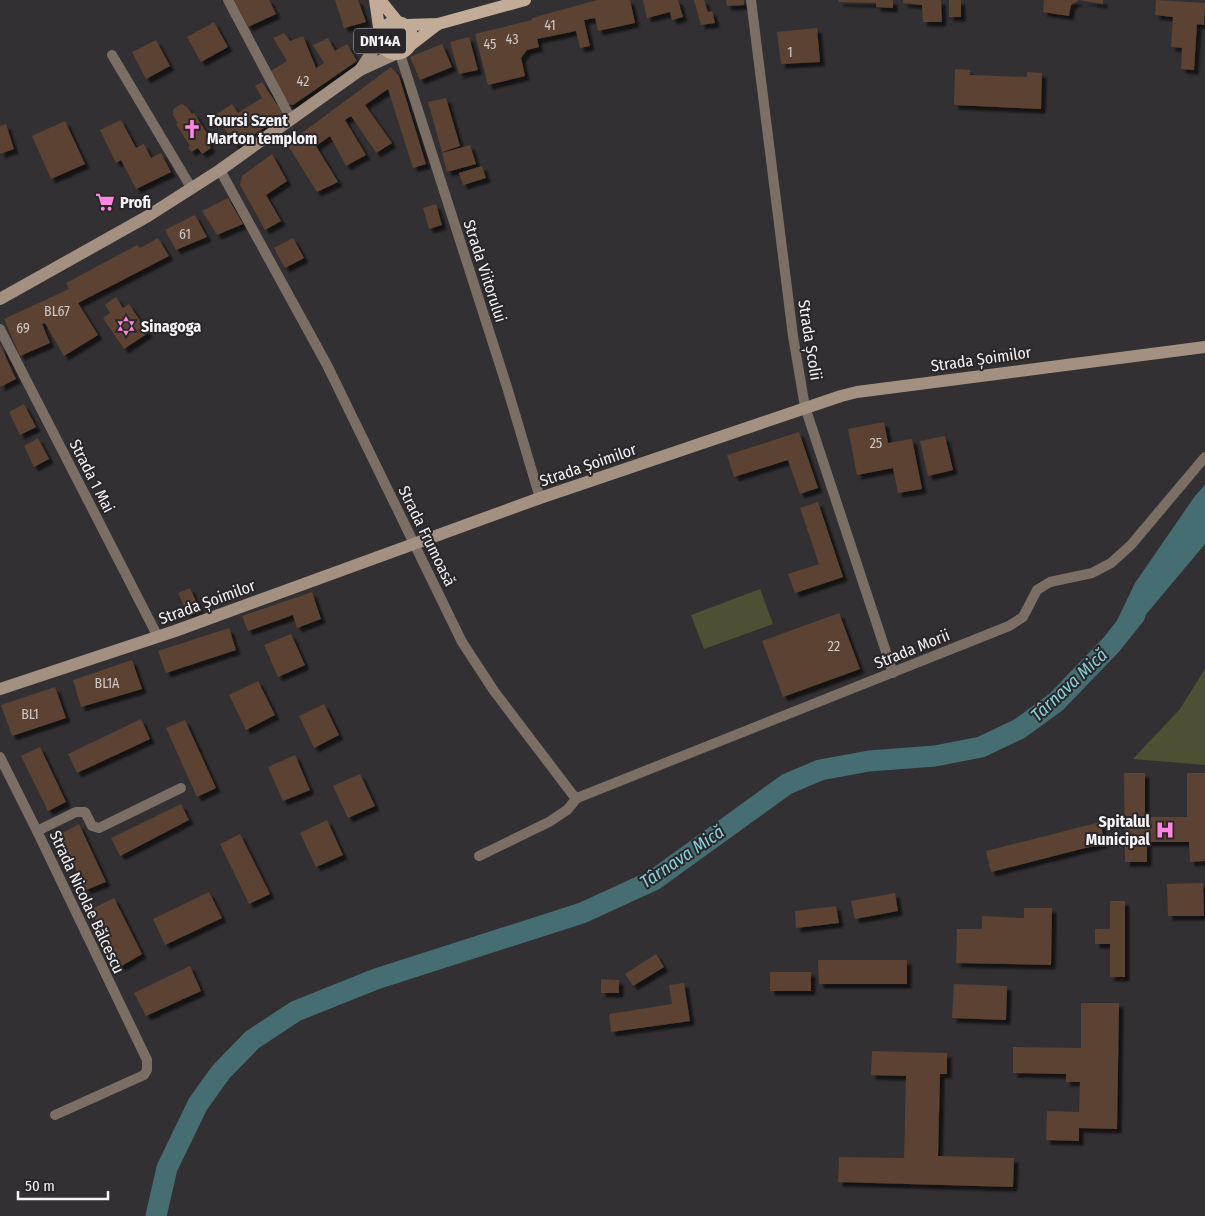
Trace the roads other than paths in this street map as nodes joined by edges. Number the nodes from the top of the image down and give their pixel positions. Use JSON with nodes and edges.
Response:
{"nodes":[{"id":1,"x":228,"y":0,"type":"edge"},
{"id":2,"x":375,"y":0,"type":"edge"},
{"id":3,"x":380,"y":0,"type":"edge"},
{"id":4,"x":525,"y":0,"type":"edge"},
{"id":5,"x":751,"y":0,"type":"edge"},
{"id":6,"x":402,"y":23,"type":"junction"},
{"id":7,"x":438,"y":24,"type":"junction"},
{"id":8,"x":380,"y":37,"type":"junction"},
{"id":9,"x":412,"y":44,"type":"junction"},
{"id":10,"x":397,"y":54,"type":"junction"},
{"id":11,"x":112,"y":55,"type":"dead end"},
{"id":12,"x":360,"y":70,"type":"junction"},
{"id":13,"x":291,"y":119,"type":"junction"},
{"id":14,"x":220,"y":170,"type":"junction"},
{"id":15,"x":192,"y":189,"type":"junction"},
{"id":16,"x":0,"y":299,"type":"edge"},
{"id":17,"x":0,"y":329,"type":"edge"},
{"id":18,"x":1205,"y":347,"type":"edge"},
{"id":19,"x":805,"y":407,"type":"junction"},
{"id":20,"x":1205,"y":457,"type":"edge"},
{"id":21,"x":540,"y":498,"type":"junction"},
{"id":22,"x":415,"y":543,"type":"junction"},
{"id":23,"x":158,"y":637,"type":"junction"},
{"id":24,"x":892,"y":673,"type":"junction"},
{"id":25,"x":0,"y":689,"type":"edge"},
{"id":26,"x":0,"y":757,"type":"edge"},
{"id":27,"x":181,"y":788,"type":"dead end"},
{"id":28,"x":577,"y":798,"type":"junction"},
{"id":29,"x":37,"y":831,"type":"junction"},
{"id":30,"x":479,"y":856,"type":"dead end"},
{"id":31,"x":55,"y":1116,"type":"dead end"}],
"edges":[{"from":1,"to":13,"type":"street"},
{"from":2,"to":8,"type":"main road","number":"DN14A"},
{"from":3,"to":6,"type":"main road","number":"DN14A"},
{"from":4,"to":7,"type":"main road","number":"DN14A"},
{"from":5,"to":19,"type":"street","name":"Strada Școlii"},
{"from":6,"to":7,"type":"main road","number":"DN14A"},
{"from":6,"to":8,"type":"main road","number":"DN14A"},
{"from":6,"to":9,"type":"main road","number":"DN14A"},
{"from":7,"to":9,"type":"main road","number":"DN14A"},
{"from":8,"to":10,"type":"main road","number":"DN14A"},
{"from":8,"to":12,"type":"street"},
{"from":9,"to":10,"type":"main road","number":"DN14A"},
{"from":10,"to":12,"type":"street"},
{"from":10,"to":21,"type":"street","name":"Strada Viitorului"},
{"from":11,"to":15,"type":"street"},
{"from":12,"to":13,"type":"street"},
{"from":13,"to":14,"type":"street"},
{"from":14,"to":15,"type":"street"},
{"from":14,"to":22,"type":"street","name":"Strada Frumoasă"},
{"from":15,"to":16,"type":"street"},
{"from":17,"to":23,"type":"street","name":"Strada 1 Mai"},
{"from":18,"to":19,"type":"street","name":"Strada Șoimilor"},
{"from":19,"to":21,"type":"street","name":"Strada Șoimilor"},
{"from":19,"to":24,"type":"street","name":"Strada Școlii"},
{"from":20,"to":24,"type":"street","name":"Strada Morii"},
{"from":21,"to":22,"type":"street","name":"Strada Șoimilor"},
{"from":22,"to":23,"type":"street","name":"Strada Șoimilor"},
{"from":22,"to":28,"type":"street","name":"Strada Frumoasă"},
{"from":23,"to":25,"type":"street","name":"Strada Șoimilor"},
{"from":24,"to":28,"type":"street","name":"Strada Morii"},
{"from":26,"to":29,"type":"street","name":"Strada Nicolae Bălcescu"},
{"from":27,"to":29,"type":"street"},
{"from":28,"to":30,"type":"street"},
{"from":29,"to":31,"type":"street","name":"Strada Nicolae Bălcescu"}]}
